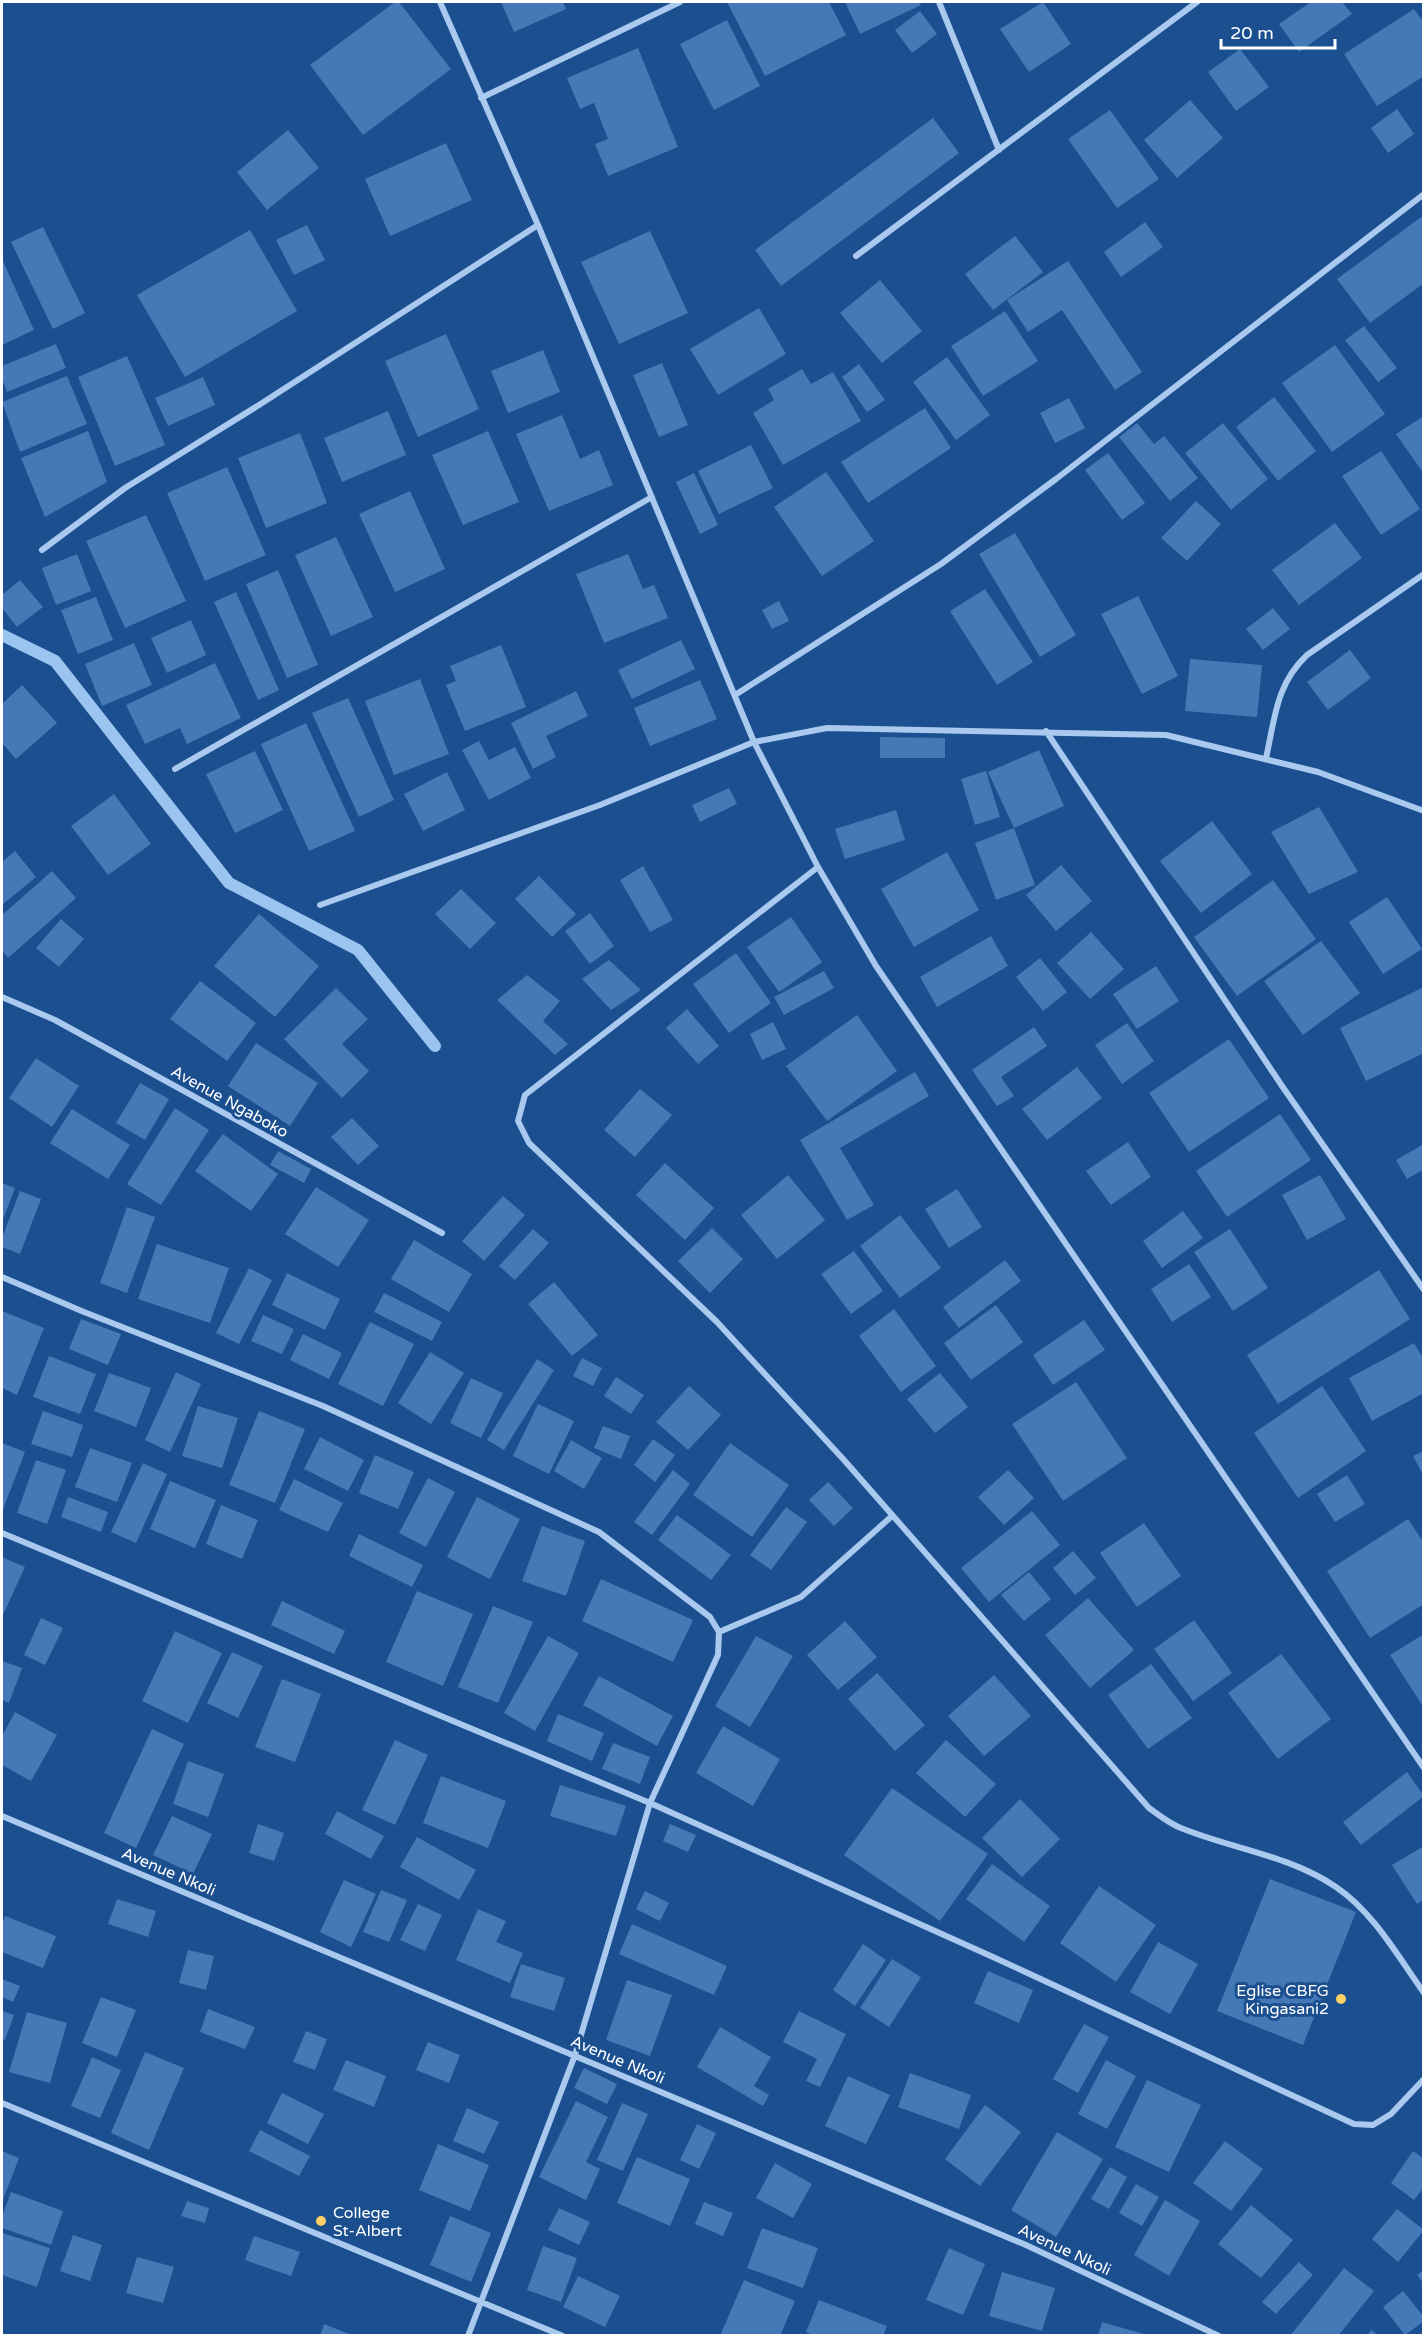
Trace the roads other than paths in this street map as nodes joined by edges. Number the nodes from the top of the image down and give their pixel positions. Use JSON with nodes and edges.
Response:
{"nodes":[{"id":1,"x":440,"y":2,"type":"edge"},
{"id":2,"x":680,"y":2,"type":"edge"},
{"id":3,"x":939,"y":2,"type":"edge"},
{"id":4,"x":1197,"y":2,"type":"edge"},
{"id":5,"x":481,"y":98,"type":"junction"},
{"id":6,"x":999,"y":150,"type":"junction"},
{"id":7,"x":1424,"y":194,"type":"edge"},
{"id":8,"x":538,"y":225,"type":"junction"},
{"id":9,"x":856,"y":256,"type":"dead end"},
{"id":10,"x":652,"y":497,"type":"junction"},
{"id":11,"x":42,"y":550,"type":"dead end"},
{"id":12,"x":1424,"y":574,"type":"edge"},
{"id":13,"x":735,"y":695,"type":"junction"},
{"id":14,"x":1046,"y":731,"type":"junction"},
{"id":15,"x":754,"y":742,"type":"junction"},
{"id":16,"x":1266,"y":758,"type":"junction"},
{"id":17,"x":175,"y":770,"type":"dead end"},
{"id":18,"x":1424,"y":811,"type":"edge"},
{"id":19,"x":818,"y":867,"type":"junction"},
{"id":20,"x":320,"y":905,"type":"dead end"},
{"id":21,"x":2,"y":997,"type":"edge"},
{"id":22,"x":442,"y":1233,"type":"dead end"},
{"id":23,"x":2,"y":1276,"type":"edge"},
{"id":24,"x":1424,"y":1290,"type":"edge"},
{"id":25,"x":892,"y":1516,"type":"junction"},
{"id":26,"x":2,"y":1533,"type":"edge"},
{"id":27,"x":720,"y":1632,"type":"junction"},
{"id":28,"x":1424,"y":1768,"type":"edge"},
{"id":29,"x":650,"y":1803,"type":"junction"},
{"id":30,"x":2,"y":1816,"type":"edge"},
{"id":31,"x":1424,"y":1993,"type":"edge"},
{"id":32,"x":575,"y":2055,"type":"junction"},
{"id":33,"x":1424,"y":2079,"type":"edge"},
{"id":34,"x":2,"y":2103,"type":"edge"},
{"id":35,"x":479,"y":2301,"type":"junction"},
{"id":36,"x":468,"y":2336,"type":"edge"},
{"id":37,"x":562,"y":2336,"type":"edge"},
{"id":38,"x":1219,"y":2336,"type":"edge"}],
"edges":[{"from":1,"to":5,"type":"street"},
{"from":2,"to":5,"type":"street"},
{"from":3,"to":6,"type":"street"},
{"from":4,"to":6,"type":"street"},
{"from":5,"to":8,"type":"street"},
{"from":6,"to":9,"type":"street"},
{"from":7,"to":13,"type":"street"},
{"from":8,"to":10,"type":"street"},
{"from":8,"to":11,"type":"street"},
{"from":10,"to":13,"type":"street"},
{"from":10,"to":17,"type":"street"},
{"from":12,"to":16,"type":"street"},
{"from":13,"to":15,"type":"street"},
{"from":14,"to":15,"type":"street"},
{"from":14,"to":16,"type":"street"},
{"from":14,"to":24,"type":"street"},
{"from":15,"to":19,"type":"street"},
{"from":15,"to":20,"type":"street"},
{"from":16,"to":18,"type":"street"},
{"from":19,"to":25,"type":"street"},
{"from":19,"to":28,"type":"street"},
{"from":21,"to":22,"type":"street","name":"Avenue Ngaboko"},
{"from":23,"to":27,"type":"street"},
{"from":25,"to":27,"type":"street"},
{"from":25,"to":31,"type":"street"},
{"from":26,"to":29,"type":"street"},
{"from":27,"to":29,"type":"street"},
{"from":29,"to":32,"type":"street"},
{"from":29,"to":33,"type":"street"},
{"from":30,"to":32,"type":"street","name":"Avenue Nkoli"},
{"from":32,"to":35,"type":"street"},
{"from":32,"to":38,"type":"street","name":"Avenue Nkoli"},
{"from":34,"to":35,"type":"street"},
{"from":35,"to":36,"type":"street"},
{"from":35,"to":37,"type":"street"}]}
